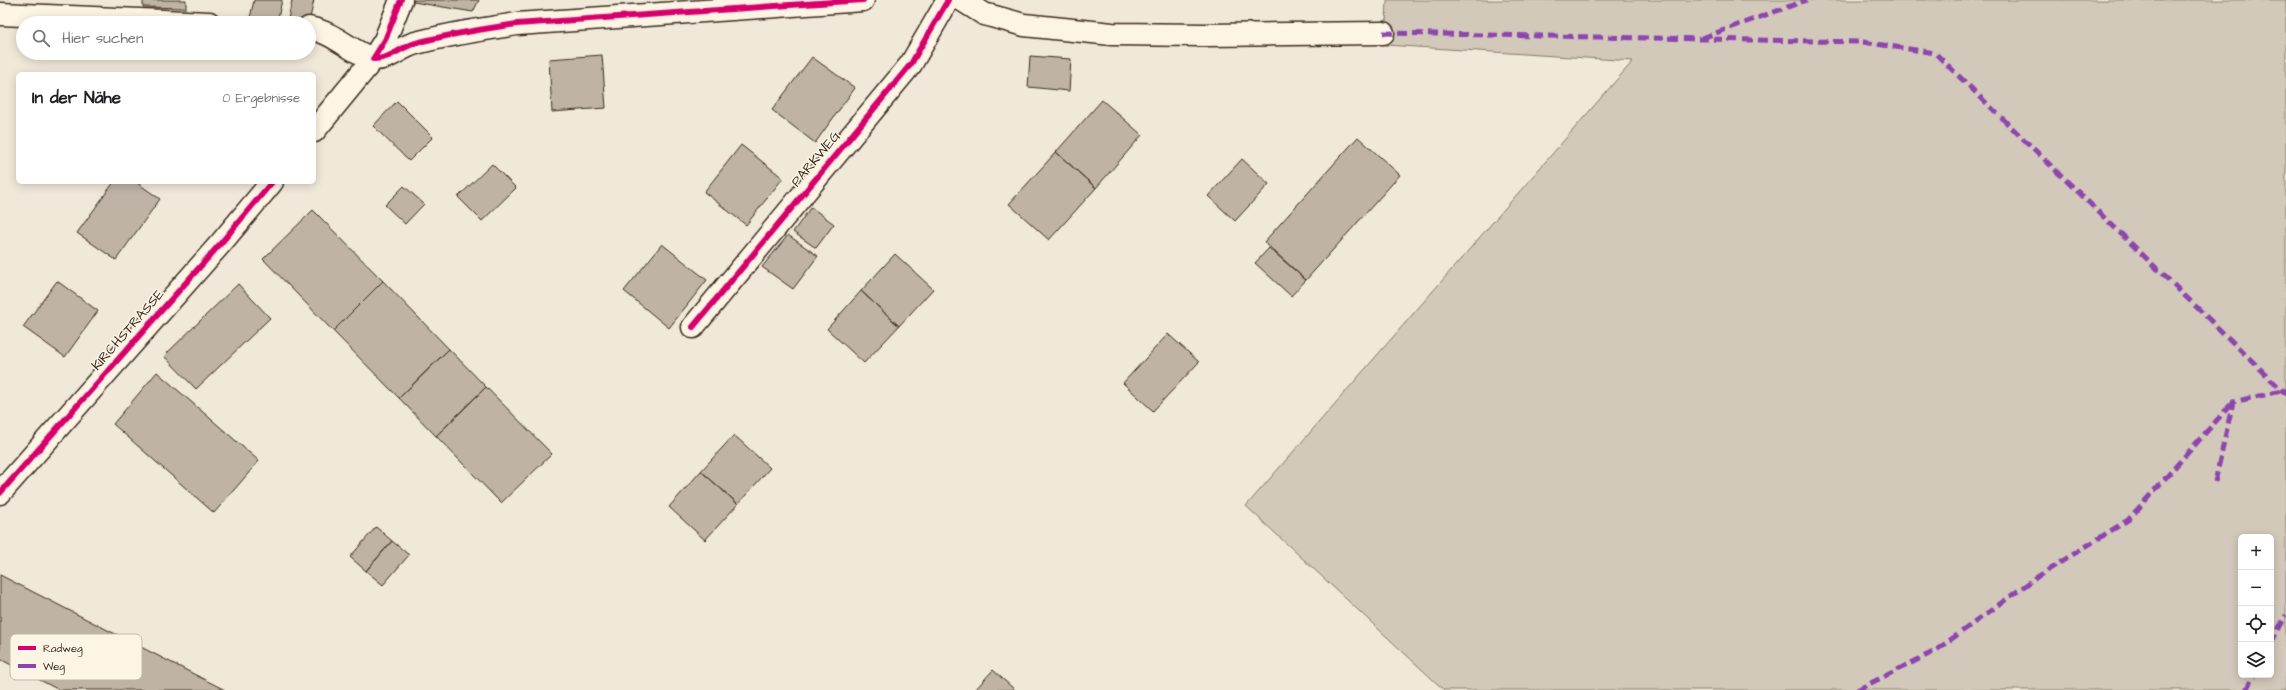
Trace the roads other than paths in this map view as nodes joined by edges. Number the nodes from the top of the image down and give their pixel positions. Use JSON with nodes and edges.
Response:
{"nodes":[{"id":1,"x":401,"y":0,"type":"edge"},
{"id":2,"x":863,"y":0,"type":"edge"},
{"id":3,"x":948,"y":0,"type":"edge"},
{"id":4,"x":962,"y":0,"type":"edge"},
{"id":5,"x":0,"y":14,"type":"edge"},
{"id":6,"x":46,"y":16,"type":"edge"},
{"id":7,"x":316,"y":29,"type":"edge"},
{"id":8,"x":1383,"y":33,"type":"dead end"},
{"id":9,"x":373,"y":59,"type":"junction"},
{"id":10,"x":316,"y":129,"type":"edge"},
{"id":11,"x":270,"y":184,"type":"edge"},
{"id":12,"x":693,"y":327,"type":"dead end"},
{"id":13,"x":0,"y":493,"type":"edge"}],
"edges":[{"from":1,"to":9,"type":"street"},
{"from":2,"to":9,"type":"street"},
{"from":3,"to":12,"type":"street","name":"PARKWEG"},
{"from":4,"to":8,"type":"street"},
{"from":5,"to":6,"type":"street"},
{"from":7,"to":9,"type":"street"},
{"from":9,"to":10,"type":"street"},
{"from":11,"to":13,"type":"street","name":"KIRCHSTRASSE"}]}
